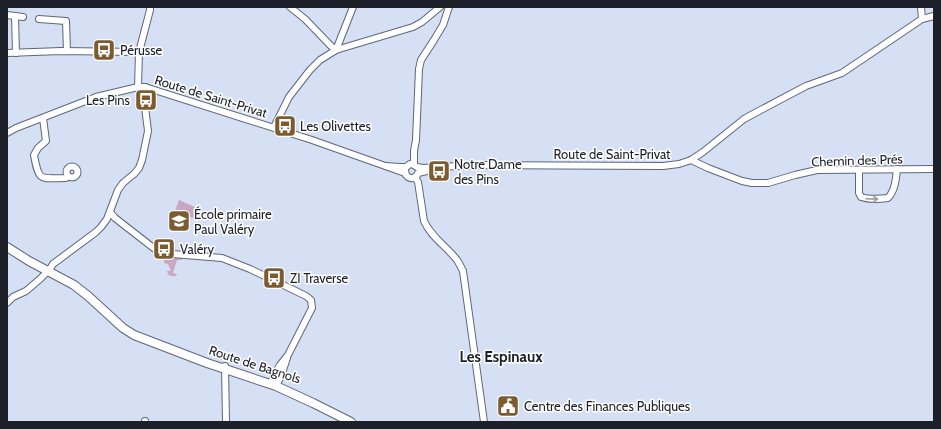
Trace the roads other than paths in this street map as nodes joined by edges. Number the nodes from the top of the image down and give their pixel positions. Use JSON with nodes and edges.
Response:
{"nodes":[{"id":1,"x":150,"y":7,"type":"edge"},
{"id":2,"x":290,"y":7,"type":"edge"},
{"id":3,"x":352,"y":7,"type":"edge"},
{"id":4,"x":440,"y":7,"type":"edge"},
{"id":5,"x":448,"y":7,"type":"edge"},
{"id":6,"x":921,"y":7,"type":"edge"},
{"id":7,"x":7,"y":15,"type":"edge"},
{"id":8,"x":15,"y":16,"type":"junction"},
{"id":9,"x":934,"y":16,"type":"edge"},
{"id":10,"x":23,"y":17,"type":"dead end"},
{"id":11,"x":38,"y":18,"type":"dead end"},
{"id":12,"x":922,"y":18,"type":"junction"},
{"id":13,"x":336,"y":50,"type":"junction"},
{"id":14,"x":67,"y":51,"type":"junction"},
{"id":15,"x":139,"y":52,"type":"junction"},
{"id":16,"x":7,"y":53,"type":"edge"},
{"id":17,"x":16,"y":53,"type":"junction"},
{"id":18,"x":138,"y":87,"type":"junction"},
{"id":19,"x":145,"y":87,"type":"junction"},
{"id":20,"x":44,"y":118,"type":"junction"},
{"id":21,"x":274,"y":127,"type":"junction"},
{"id":22,"x":7,"y":133,"type":"edge"},
{"id":23,"x":691,"y":160,"type":"junction"},
{"id":24,"x":897,"y":169,"type":"junction"},
{"id":25,"x":934,"y":169,"type":"edge"},
{"id":26,"x":412,"y":170,"type":"junction"},
{"id":27,"x":859,"y":170,"type":"junction"},
{"id":28,"x":68,"y":176,"type":"dead end"},
{"id":29,"x":110,"y":212,"type":"junction"},
{"id":30,"x":7,"y":246,"type":"edge"},
{"id":31,"x":48,"y":271,"type":"junction"},
{"id":32,"x":7,"y":303,"type":"edge"},
{"id":33,"x":225,"y":367,"type":"junction"},
{"id":34,"x":274,"y":383,"type":"junction"},
{"id":35,"x":303,"y":396,"type":"junction"},
{"id":36,"x":226,"y":422,"type":"edge"},
{"id":37,"x":351,"y":422,"type":"edge"},
{"id":38,"x":356,"y":422,"type":"edge"},
{"id":39,"x":484,"y":422,"type":"edge"}],
"edges":[{"from":1,"to":15,"type":"street"},
{"from":2,"to":13,"type":"street"},
{"from":3,"to":13,"type":"street"},
{"from":4,"to":13,"type":"street"},
{"from":5,"to":26,"type":"street"},
{"from":6,"to":12,"type":"street"},
{"from":7,"to":8,"type":"street"},
{"from":8,"to":10,"type":"street"},
{"from":8,"to":17,"type":"street"},
{"from":9,"to":12,"type":"street","name":"Route de Saint-Privat"},
{"from":11,"to":14,"type":"street"},
{"from":12,"to":23,"type":"street","name":"Route de Saint-Privat"},
{"from":13,"to":21,"type":"street"},
{"from":14,"to":15,"type":"street"},
{"from":14,"to":17,"type":"street"},
{"from":15,"to":18,"type":"street"},
{"from":16,"to":17,"type":"street"},
{"from":18,"to":19,"type":"street","name":"Route de Saint-Privat"},
{"from":18,"to":20,"type":"street","name":"Route de Saint-Privat"},
{"from":19,"to":21,"type":"street","name":"Route de Saint-Privat"},
{"from":19,"to":29,"type":"street"},
{"from":20,"to":22,"type":"street","name":"Route de Saint-Privat"},
{"from":20,"to":28,"type":"street"},
{"from":21,"to":26,"type":"street","name":"Route de Saint-Privat"},
{"from":23,"to":26,"type":"street","name":"Route de Saint-Privat"},
{"from":23,"to":27,"type":"street","name":"Chemin des Prés"},
{"from":24,"to":25,"type":"street","name":"Chemin des Prés"},
{"from":24,"to":27,"type":"street","name":"Chemin des Prés"},
{"from":27,"to":24,"type":"street","one_way":true},
{"from":26,"to":39,"type":"street"},
{"from":29,"to":31,"type":"street"},
{"from":29,"to":34,"type":"street"},
{"from":30,"to":31,"type":"main road","name":"Route de Bagnols"},
{"from":31,"to":32,"type":"street"},
{"from":31,"to":33,"type":"main road","name":"Route de Bagnols"},
{"from":33,"to":34,"type":"main road","name":"Route de Bagnols"},
{"from":33,"to":36,"type":"street"},
{"from":34,"to":35,"type":"main road","name":"Route de Bagnols"},
{"from":35,"to":37,"type":"main road","name":"Route de Bagnols"},
{"from":35,"to":38,"type":"main road","name":"Route de Bagnols"}]}
